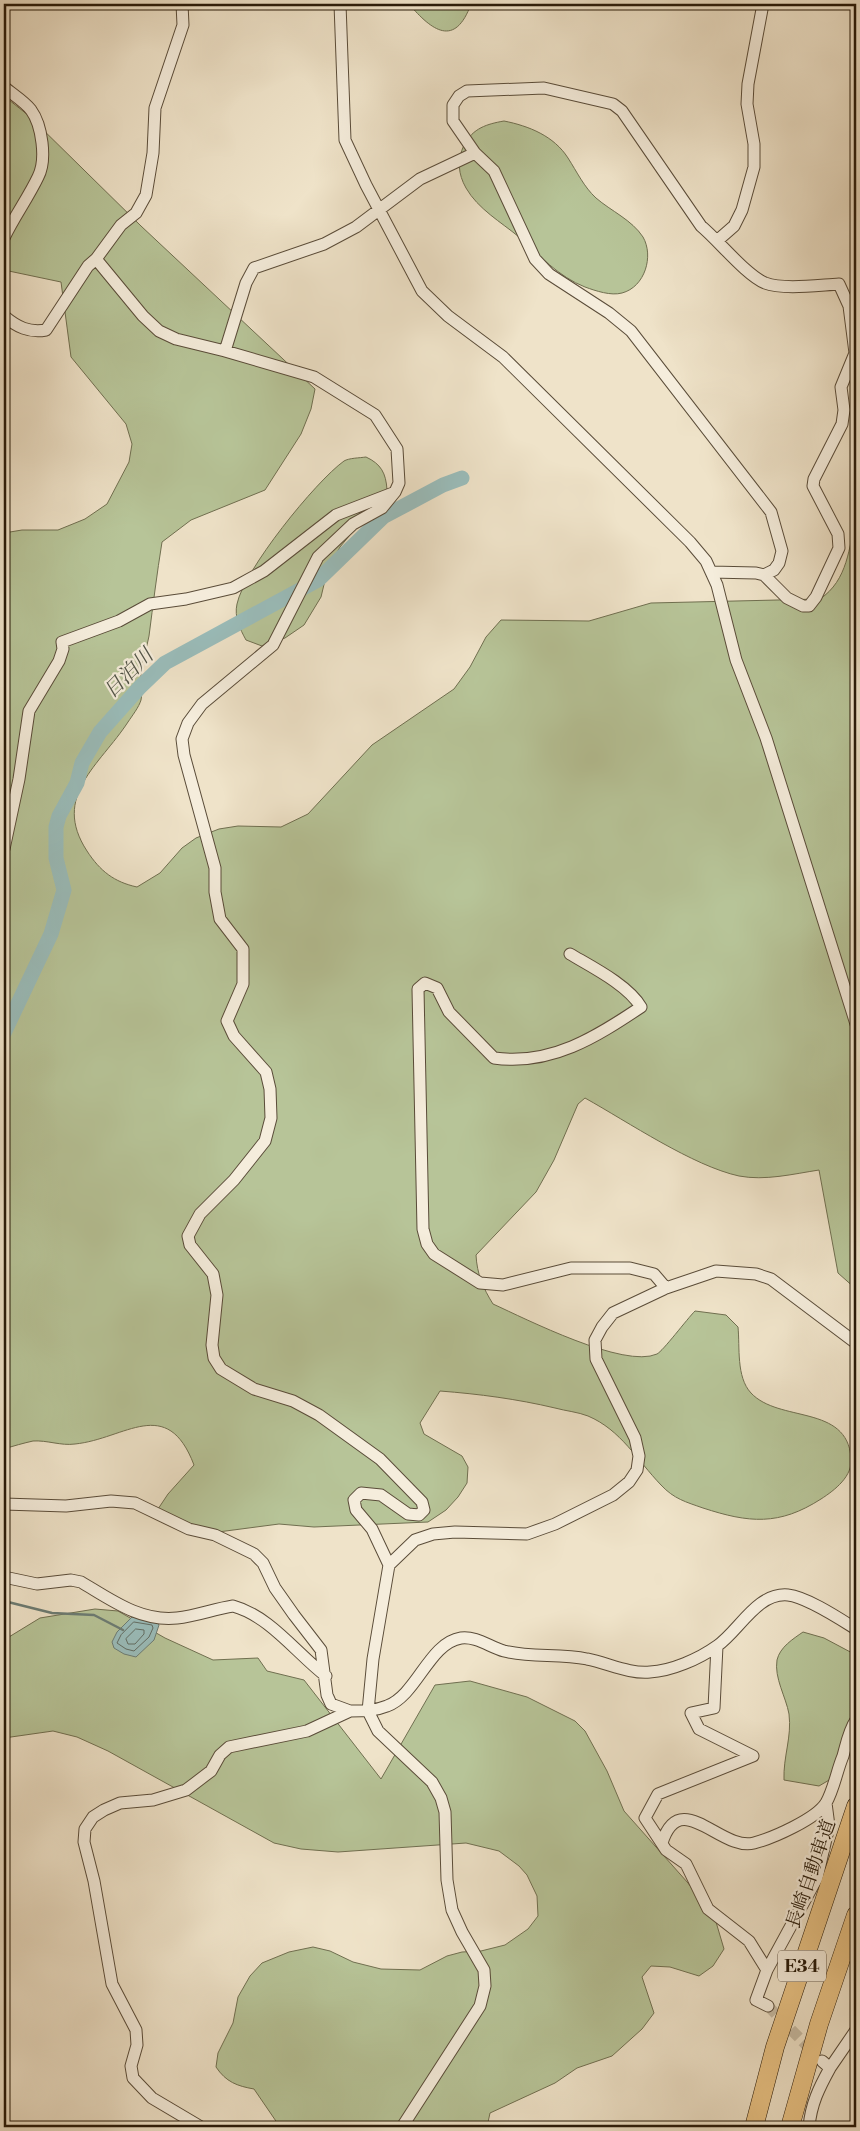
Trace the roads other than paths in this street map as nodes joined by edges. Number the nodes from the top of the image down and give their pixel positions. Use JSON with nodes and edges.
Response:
{"nodes":[{"id":1,"x":182,"y":4,"type":"edge"},
{"id":2,"x":340,"y":4,"type":"edge"},
{"id":3,"x":763,"y":4,"type":"edge"},
{"id":4,"x":4,"y":87,"type":"edge"},
{"id":5,"x":475,"y":153,"type":"junction"},
{"id":6,"x":379,"y":208,"type":"junction"},
{"id":7,"x":4,"y":238,"type":"edge"},
{"id":8,"x":718,"y":240,"type":"junction"},
{"id":9,"x":96,"y":259,"type":"junction"},
{"id":10,"x":4,"y":316,"type":"edge"},
{"id":11,"x":225,"y":351,"type":"junction"},
{"id":12,"x":394,"y":492,"type":"junction"},
{"id":13,"x":711,"y":572,"type":"junction"},
{"id":14,"x":764,"y":576,"type":"junction"},
{"id":15,"x":4,"y":849,"type":"edge"},
{"id":16,"x":570,"y":954,"type":"dead end"},
{"id":17,"x":856,"y":1024,"type":"edge"},
{"id":18,"x":666,"y":1288,"type":"junction"},
{"id":19,"x":856,"y":1343,"type":"edge"},
{"id":20,"x":4,"y":1504,"type":"edge"},
{"id":21,"x":389,"y":1565,"type":"junction"},
{"id":22,"x":4,"y":1578,"type":"edge"},
{"id":23,"x":856,"y":1629,"type":"edge"},
{"id":24,"x":717,"y":1646,"type":"junction"},
{"id":25,"x":326,"y":1676,"type":"junction"},
{"id":26,"x":350,"y":1711,"type":"junction"},
{"id":27,"x":368,"y":1711,"type":"junction"},
{"id":28,"x":856,"y":1720,"type":"edge"},
{"id":29,"x":826,"y":1802,"type":"junction"},
{"id":30,"x":856,"y":1806,"type":"edge"},
{"id":31,"x":662,"y":1843,"type":"junction"},
{"id":32,"x":856,"y":1916,"type":"edge"},
{"id":33,"x":767,"y":1970,"type":"junction"},
{"id":34,"x":768,"y":2006,"type":"tunnel mouth"},
{"id":35,"x":856,"y":2030,"type":"edge"},
{"id":36,"x":201,"y":2127,"type":"edge"},
{"id":37,"x":402,"y":2127,"type":"edge"},
{"id":38,"x":754,"y":2127,"type":"edge"},
{"id":39,"x":790,"y":2127,"type":"edge"},
{"id":40,"x":808,"y":2127,"type":"edge"}],
"edges":[{"from":1,"to":9,"type":"street"},
{"from":2,"to":6,"type":"street"},
{"from":3,"to":8,"type":"street"},
{"from":4,"to":7,"type":"street"},
{"from":5,"to":6,"type":"street"},
{"from":5,"to":8,"type":"street"},
{"from":5,"to":14,"type":"street"},
{"from":6,"to":11,"type":"street"},
{"from":6,"to":13,"type":"street"},
{"from":8,"to":14,"type":"street"},
{"from":9,"to":10,"type":"street"},
{"from":9,"to":11,"type":"street"},
{"from":11,"to":12,"type":"street"},
{"from":12,"to":15,"type":"street"},
{"from":12,"to":21,"type":"street"},
{"from":13,"to":14,"type":"street"},
{"from":13,"to":17,"type":"street"},
{"from":16,"to":18,"type":"street"},
{"from":18,"to":19,"type":"street"},
{"from":18,"to":21,"type":"street"},
{"from":20,"to":25,"type":"street"},
{"from":21,"to":27,"type":"street"},
{"from":22,"to":25,"type":"street"},
{"from":23,"to":24,"type":"street"},
{"from":24,"to":27,"type":"street"},
{"from":24,"to":31,"type":"street"},
{"from":25,"to":26,"type":"street"},
{"from":26,"to":27,"type":"street"},
{"from":26,"to":36,"type":"street"},
{"from":27,"to":37,"type":"street"},
{"from":28,"to":29,"type":"street"},
{"from":29,"to":31,"type":"street"},
{"from":29,"to":33,"type":"street"},
{"from":30,"to":38,"type":"highway","name":"長崎自動車道","number":"E34"},
{"from":31,"to":33,"type":"street"},
{"from":32,"to":39,"type":"highway","number":"E34"},
{"from":33,"to":34,"type":"street"},
{"from":35,"to":40,"type":"street"}]}
